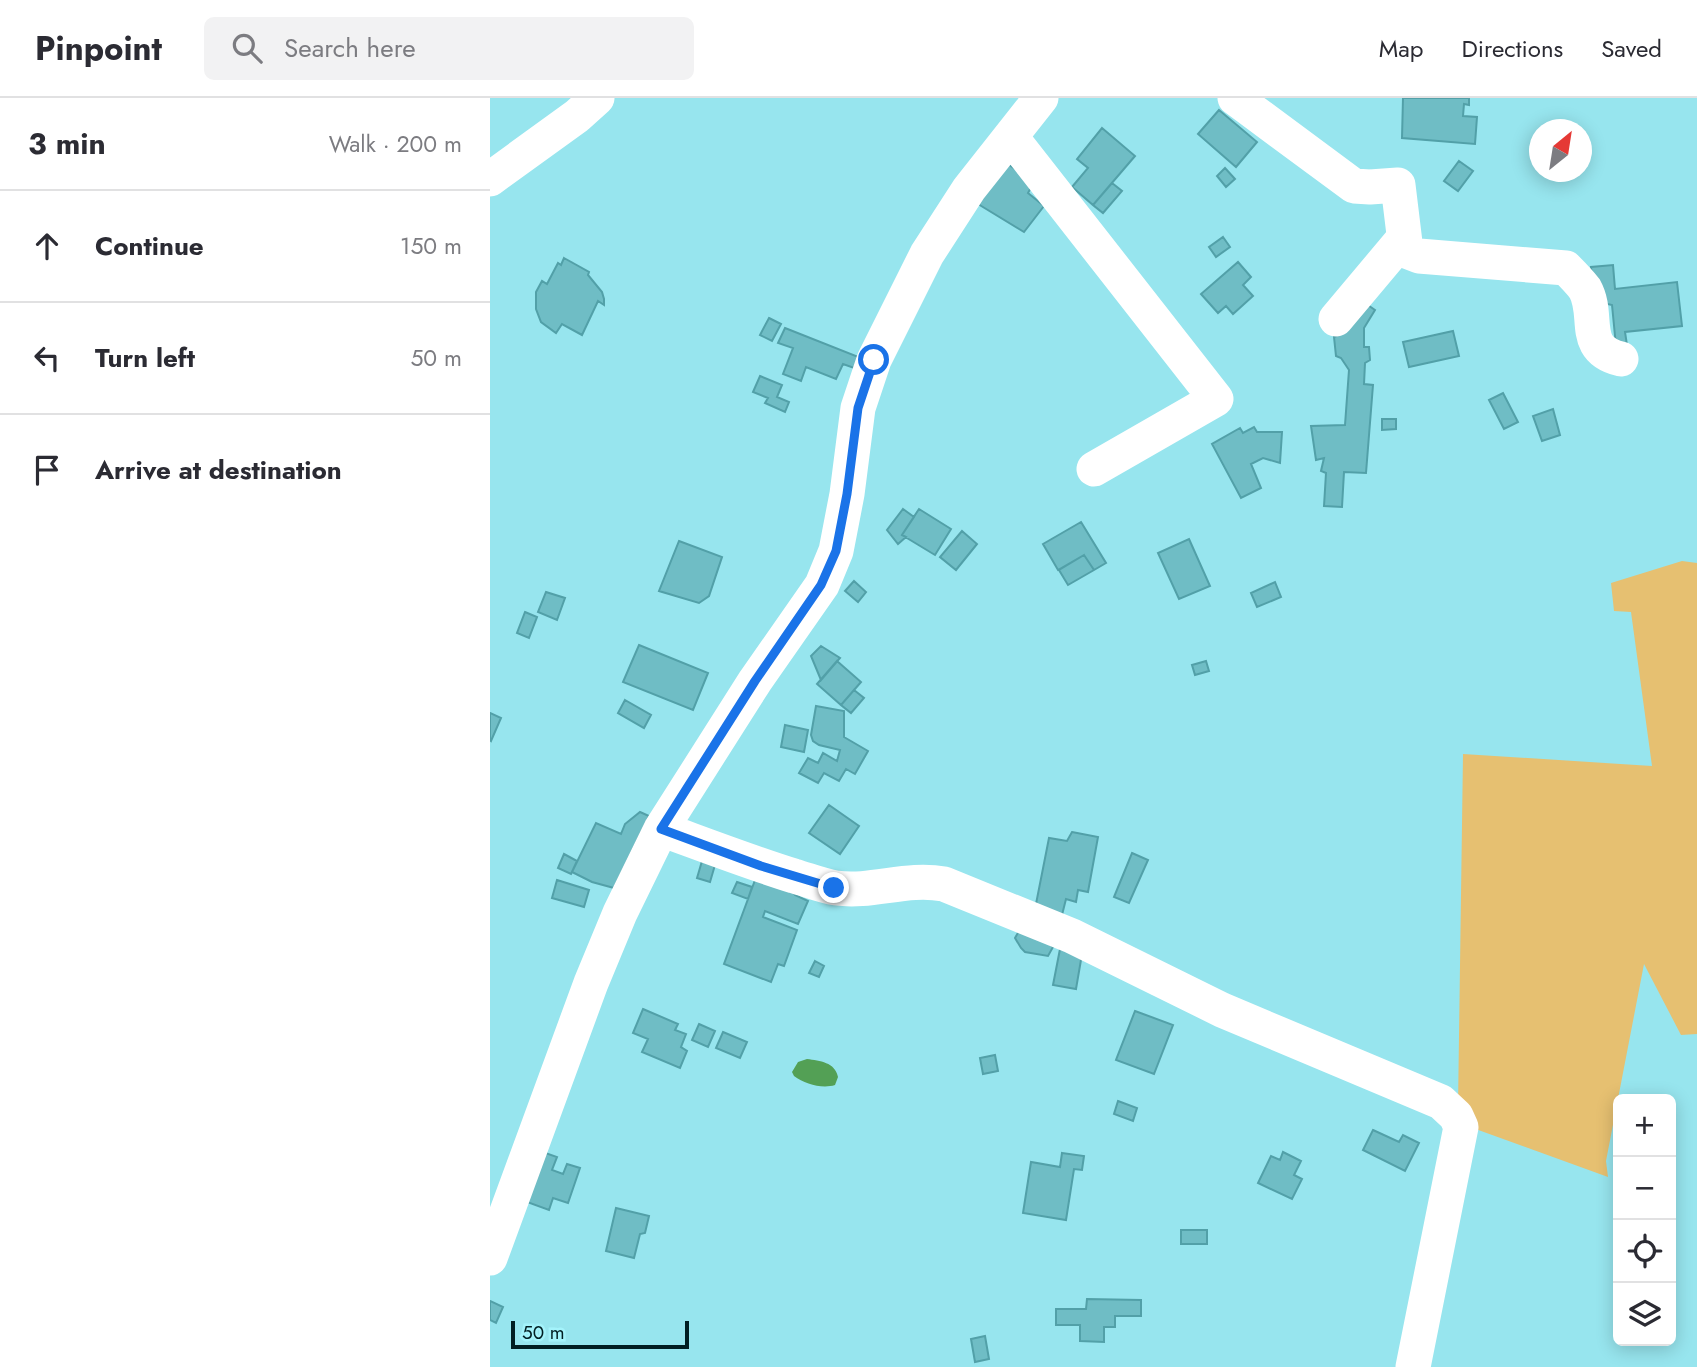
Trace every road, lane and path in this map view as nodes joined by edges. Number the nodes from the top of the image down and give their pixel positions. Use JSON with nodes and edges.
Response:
{"nodes":[{"id":1,"x":597,"y":98,"type":"edge"},
{"id":2,"x":1041,"y":98,"type":"edge"},
{"id":3,"x":1235,"y":98,"type":"edge"},
{"id":4,"x":1011,"y":137,"type":"junction"},
{"id":5,"x":490,"y":179,"type":"edge"},
{"id":6,"x":1404,"y":238,"type":"junction"},
{"id":7,"x":1336,"y":319,"type":"dead end"},
{"id":8,"x":1621,"y":359,"type":"dead end"},
{"id":9,"x":1094,"y":469,"type":"dead end"},
{"id":10,"x":661,"y":829,"type":"junction"},
{"id":11,"x":490,"y":1258,"type":"edge"},
{"id":12,"x":1413,"y":1367,"type":"edge"}],
"edges":[{"from":1,"to":5,"type":"street"},
{"from":2,"to":4,"type":"street"},
{"from":3,"to":6,"type":"street"},
{"from":4,"to":9,"type":"street"},
{"from":4,"to":10,"type":"street"},
{"from":6,"to":7,"type":"street"},
{"from":6,"to":8,"type":"street"},
{"from":10,"to":11,"type":"street"},
{"from":10,"to":12,"type":"street"}]}
